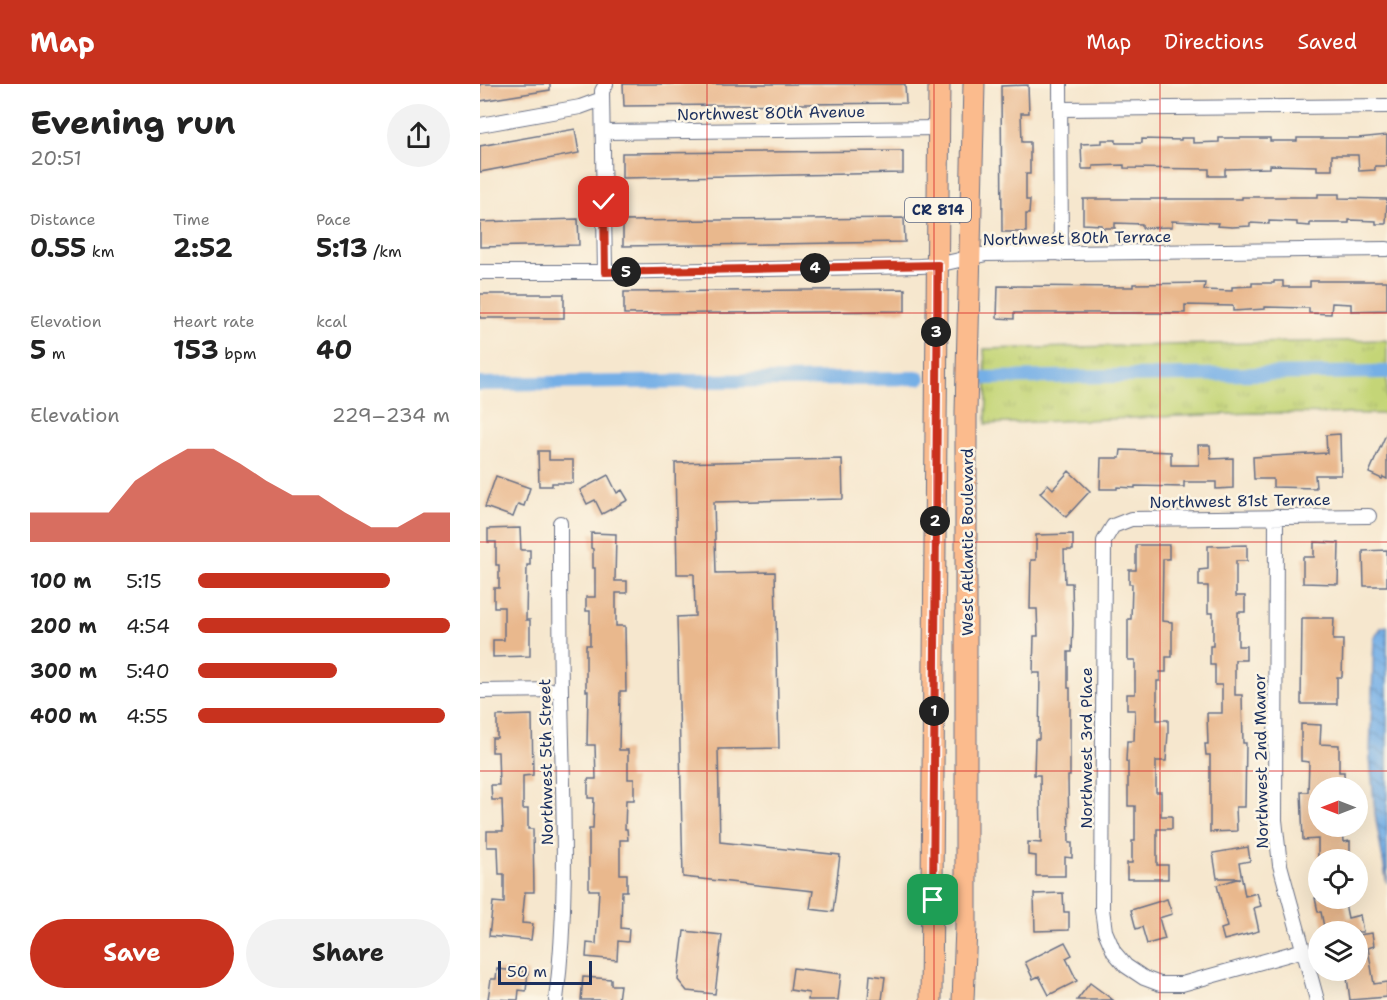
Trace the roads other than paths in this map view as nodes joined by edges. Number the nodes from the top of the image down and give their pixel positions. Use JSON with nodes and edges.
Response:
{"nodes":[{"id":1,"x":606,"y":84,"type":"edge"},
{"id":2,"x":939,"y":84,"type":"edge"},
{"id":3,"x":974,"y":84,"type":"edge"},
{"id":4,"x":1060,"y":84,"type":"edge"},
{"id":5,"x":602,"y":99,"type":"junction"},
{"id":6,"x":1387,"y":106,"type":"edge"},
{"id":7,"x":1060,"y":109,"type":"junction"},
{"id":8,"x":480,"y":125,"type":"edge"},
{"id":9,"x":939,"y":128,"type":"junction"},
{"id":10,"x":604,"y":132,"type":"junction"},
{"id":11,"x":1387,"y":249,"type":"edge"},
{"id":12,"x":1061,"y":254,"type":"junction"},
{"id":13,"x":970,"y":258,"type":"junction"},
{"id":14,"x":938,"y":265,"type":"junction"},
{"id":15,"x":480,"y":272,"type":"edge"},
{"id":16,"x":605,"y":272,"type":"junction"},
{"id":17,"x":1276,"y":516,"type":"junction"},
{"id":18,"x":1369,"y":516,"type":"dead end"},
{"id":19,"x":560,"y":523,"type":"dead end"},
{"id":20,"x":1113,"y":526,"type":"joint"},
{"id":21,"x":561,"y":690,"type":"junction"},
{"id":22,"x":480,"y":691,"type":"edge"},
{"id":23,"x":1304,"y":950,"type":"junction"},
{"id":24,"x":556,"y":1000,"type":"edge"},
{"id":25,"x":931,"y":1000,"type":"edge"},
{"id":26,"x":963,"y":1000,"type":"edge"},
{"id":27,"x":1317,"y":1000,"type":"edge"}],
"edges":[{"from":1,"to":5,"type":"street"},
{"from":2,"to":9,"type":"main road","name":"West Atlantic Boulevard","number":"CR 814"},
{"from":3,"to":13,"type":"main road","name":"West Atlantic Boulevard","number":"CR 814"},
{"from":4,"to":7,"type":"street"},
{"from":5,"to":8,"type":"street"},
{"from":5,"to":10,"type":"street"},
{"from":6,"to":7,"type":"street"},
{"from":7,"to":12,"type":"street"},
{"from":9,"to":10,"type":"street","name":"Northwest 80th Avenue"},
{"from":9,"to":14,"type":"main road","name":"West Atlantic Boulevard","number":"CR 814"},
{"from":10,"to":16,"type":"street"},
{"from":11,"to":12,"type":"street","name":"Northwest 80th Terrace"},
{"from":12,"to":13,"type":"street","name":"Northwest 80th Terrace"},
{"from":13,"to":14,"type":"street","name":"Northwest 80th Terrace"},
{"from":13,"to":26,"type":"main road","name":"West Atlantic Boulevard","number":"CR 814"},
{"from":14,"to":16,"type":"street","name":"Northwest 80th Terrace"},
{"from":14,"to":25,"type":"main road","name":"West Atlantic Boulevard","number":"CR 814"},
{"from":15,"to":16,"type":"street","name":"Northwest 80th Terrace"},
{"from":17,"to":18,"type":"street","name":"Northwest 81st Terrace"},
{"from":17,"to":20,"type":"street","name":"Northwest 81st Terrace"},
{"from":17,"to":23,"type":"street","name":"Northwest 2nd Manor"},
{"from":19,"to":21,"type":"street","name":"Northwest 5th Street"},
{"from":20,"to":23,"type":"street","name":"Northwest 3rd Place"},
{"from":21,"to":22,"type":"street"},
{"from":21,"to":24,"type":"street","name":"Northwest 5th Street"},
{"from":23,"to":27,"type":"street","name":"Northwest 2nd Manor"}]}
